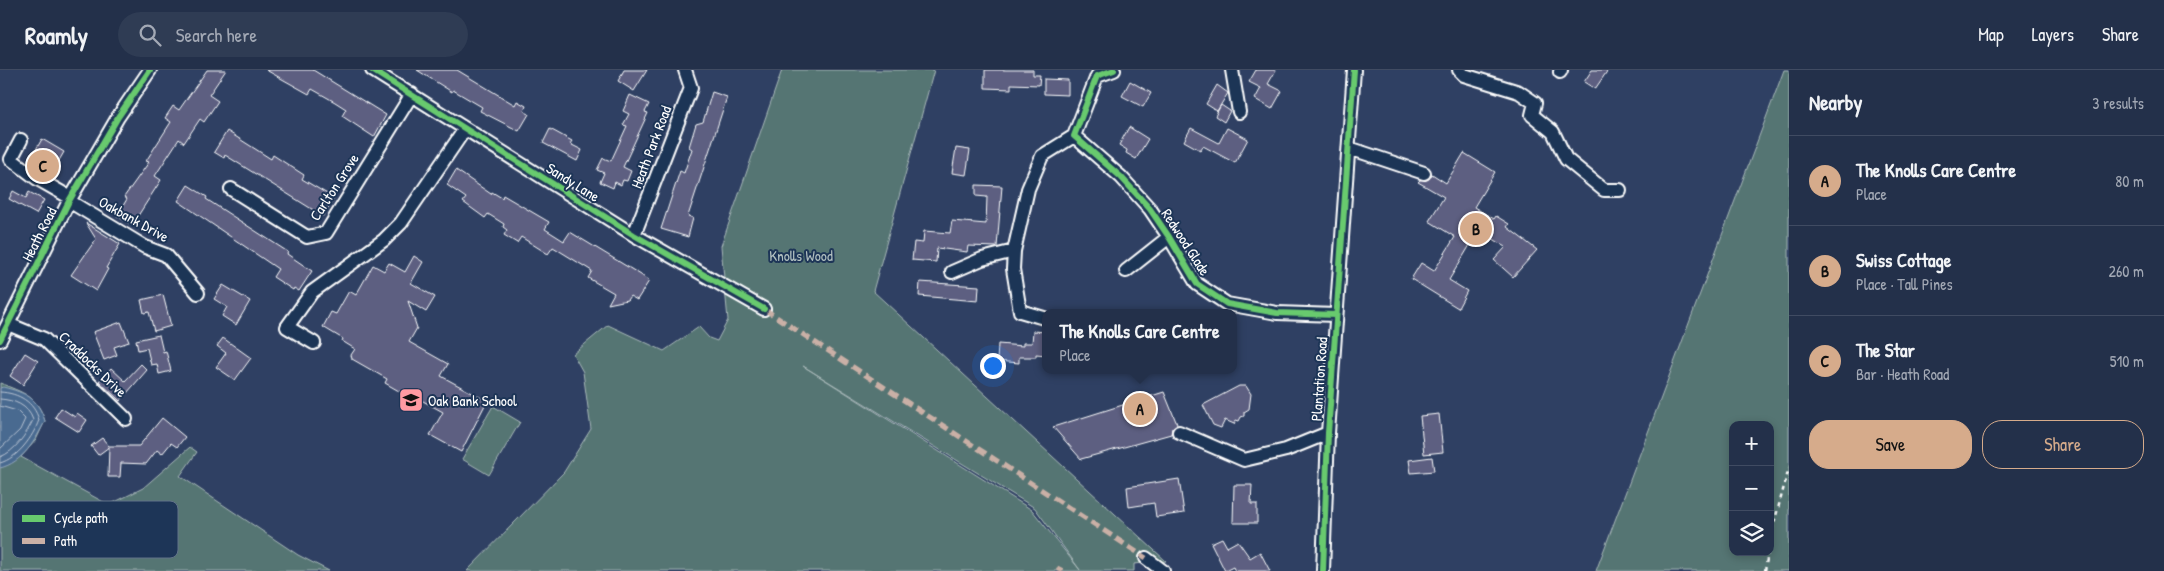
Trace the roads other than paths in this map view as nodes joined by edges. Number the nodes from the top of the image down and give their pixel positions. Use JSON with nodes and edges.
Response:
{"nodes":[{"id":1,"x":150,"y":70,"type":"edge"},
{"id":2,"x":372,"y":70,"type":"edge"},
{"id":3,"x":685,"y":70,"type":"edge"},
{"id":4,"x":1114,"y":70,"type":"edge"},
{"id":5,"x":1232,"y":70,"type":"edge"},
{"id":6,"x":1354,"y":70,"type":"edge"},
{"id":7,"x":1459,"y":70,"type":"edge"},
{"id":8,"x":1093,"y":73,"type":"edge"},
{"id":9,"x":412,"y":94,"type":"junction"},
{"id":10,"x":1239,"y":112,"type":"dead end"},
{"id":11,"x":465,"y":129,"type":"junction"},
{"id":12,"x":1074,"y":136,"type":"junction"},
{"id":13,"x":22,"y":140,"type":"dead end"},
{"id":14,"x":1349,"y":148,"type":"junction"},
{"id":15,"x":1424,"y":173,"type":"dead end"},
{"id":16,"x":231,"y":189,"type":"dead end"},
{"id":17,"x":1620,"y":190,"type":"dead end"},
{"id":18,"x":70,"y":199,"type":"junction"},
{"id":19,"x":634,"y":235,"type":"junction"},
{"id":20,"x":1169,"y":237,"type":"junction"},
{"id":21,"x":1014,"y":251,"type":"junction"},
{"id":22,"x":1126,"y":271,"type":"dead end"},
{"id":23,"x":952,"y":272,"type":"dead end"},
{"id":24,"x":198,"y":293,"type":"dead end"},
{"id":25,"x":764,"y":309,"type":"dead end"},
{"id":26,"x":1336,"y":315,"type":"junction"},
{"id":27,"x":1042,"y":317,"type":"edge"},
{"id":28,"x":3,"y":333,"type":"edge"},
{"id":29,"x":314,"y":343,"type":"dead end"},
{"id":30,"x":126,"y":419,"type":"dead end"},
{"id":31,"x":1179,"y":432,"type":"dead end"},
{"id":32,"x":1328,"y":433,"type":"junction"},
{"id":33,"x":1146,"y":558,"type":"dead end"},
{"id":34,"x":1163,"y":571,"type":"edge"},
{"id":35,"x":1323,"y":571,"type":"edge"}],
"edges":[{"from":1,"to":18,"type":"street","name":"Heath Road"},
{"from":2,"to":9,"type":"street","name":"Sandy Lane"},
{"from":3,"to":19,"type":"street","name":"Heath Park Road"},
{"from":4,"to":8,"type":"street"},
{"from":5,"to":10,"type":"street"},
{"from":6,"to":14,"type":"street","name":"Plantation Road"},
{"from":7,"to":17,"type":"street"},
{"from":8,"to":12,"type":"street"},
{"from":9,"to":11,"type":"street","name":"Sandy Lane"},
{"from":9,"to":16,"type":"street","name":"Carlton Grove"},
{"from":11,"to":19,"type":"street","name":"Sandy Lane"},
{"from":11,"to":29,"type":"street"},
{"from":12,"to":20,"type":"street","name":"Redwood Glade"},
{"from":12,"to":21,"type":"street"},
{"from":13,"to":18,"type":"street","name":"Oakbank Drive"},
{"from":14,"to":15,"type":"street"},
{"from":14,"to":26,"type":"street","name":"Plantation Road"},
{"from":18,"to":24,"type":"street","name":"Oakbank Drive"},
{"from":18,"to":28,"type":"street","name":"Heath Road"},
{"from":19,"to":25,"type":"street","name":"Sandy Lane"},
{"from":20,"to":22,"type":"street"},
{"from":20,"to":26,"type":"street","name":"Redwood Glade"},
{"from":21,"to":23,"type":"street"},
{"from":21,"to":27,"type":"street"},
{"from":26,"to":32,"type":"street","name":"Plantation Road"},
{"from":28,"to":30,"type":"street","name":"Craddocks Drive"},
{"from":31,"to":32,"type":"street"},
{"from":32,"to":35,"type":"street","name":"Plantation Road"},
{"from":33,"to":34,"type":"street"}]}
